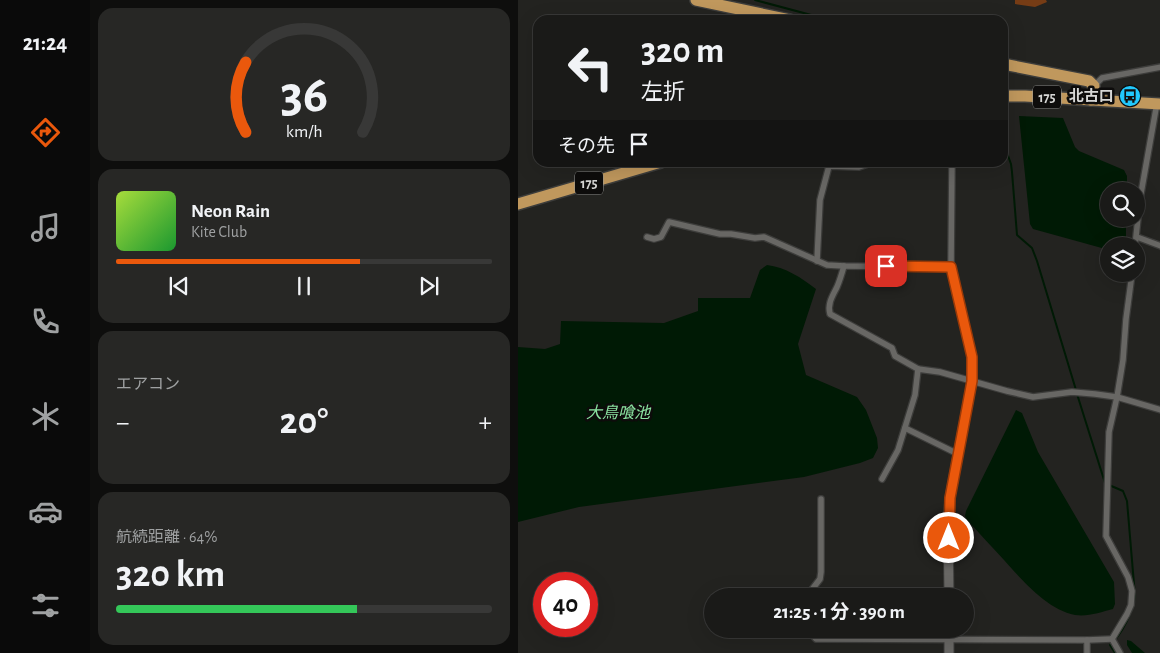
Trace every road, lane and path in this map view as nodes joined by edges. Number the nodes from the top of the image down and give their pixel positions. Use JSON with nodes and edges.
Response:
{"nodes":[{"id":1,"x":696,"y":0,"type":"edge"},
{"id":2,"x":766,"y":15,"type":"edge"},
{"id":3,"x":1008,"y":65,"type":"edge"},
{"id":4,"x":1160,"y":67,"type":"edge"},
{"id":5,"x":1094,"y":86,"type":"junction"},
{"id":6,"x":1008,"y":96,"type":"edge"},
{"id":7,"x":1092,"y":100,"type":"junction"},
{"id":8,"x":1159,"y":104,"type":"edge"},
{"id":9,"x":644,"y":167,"type":"edge"},
{"id":10,"x":829,"y":167,"type":"edge"},
{"id":11,"x":952,"y":167,"type":"edge"},
{"id":12,"x":518,"y":204,"type":"edge"},
{"id":13,"x":647,"y":237,"type":"dead end"},
{"id":14,"x":1137,"y":237,"type":"edge"},
{"id":15,"x":1145,"y":240,"type":"edge"},
{"id":16,"x":1160,"y":246,"type":"edge"},
{"id":17,"x":817,"y":260,"type":"junction"},
{"id":18,"x":844,"y":266,"type":"junction"},
{"id":19,"x":951,"y":267,"type":"junction"},
{"id":20,"x":1131,"y":282,"type":"edge"},
{"id":21,"x":918,"y":369,"type":"junction"},
{"id":22,"x":972,"y":381,"type":"junction"},
{"id":23,"x":1117,"y":397,"type":"junction"},
{"id":24,"x":1160,"y":410,"type":"edge"},
{"id":25,"x":905,"y":428,"type":"junction"},
{"id":26,"x":958,"y":454,"type":"junction"},
{"id":27,"x":882,"y":479,"type":"dead end"},
{"id":28,"x":821,"y":499,"type":"dead end"},
{"id":29,"x":813,"y":588,"type":"edge"},
{"id":30,"x":949,"y":588,"type":"edge"},
{"id":31,"x":815,"y":638,"type":"edge"},
{"id":32,"x":949,"y":639,"type":"junction"},
{"id":33,"x":1112,"y":639,"type":"junction"},
{"id":34,"x":1087,"y":640,"type":"junction"},
{"id":35,"x":949,"y":653,"type":"edge"},
{"id":36,"x":1087,"y":653,"type":"edge"},
{"id":37,"x":1120,"y":653,"type":"edge"}],
"edges":[{"from":1,"to":2,"type":"highway"},
{"from":3,"to":5,"type":"highway","number":"175"},
{"from":4,"to":5,"type":"street"},
{"from":5,"to":7,"type":"highway"},
{"from":6,"to":7,"type":"highway","number":"175"},
{"from":7,"to":8,"type":"highway","number":"175"},
{"from":8,"to":14,"type":"street"},
{"from":9,"to":12,"type":"highway","number":"175"},
{"from":10,"to":17,"type":"street"},
{"from":11,"to":19,"type":"street"},
{"from":13,"to":17,"type":"street"},
{"from":15,"to":16,"type":"street"},
{"from":17,"to":18,"type":"street"},
{"from":18,"to":19,"type":"street"},
{"from":18,"to":21,"type":"street"},
{"from":19,"to":22,"type":"street"},
{"from":20,"to":23,"type":"street"},
{"from":21,"to":22,"type":"street"},
{"from":21,"to":25,"type":"street"},
{"from":22,"to":23,"type":"street"},
{"from":22,"to":26,"type":"street"},
{"from":23,"to":24,"type":"street"},
{"from":23,"to":33,"type":"street"},
{"from":25,"to":26,"type":"street"},
{"from":25,"to":27,"type":"street"},
{"from":26,"to":30,"type":"street"},
{"from":28,"to":29,"type":"street"},
{"from":31,"to":32,"type":"street"},
{"from":32,"to":34,"type":"street"},
{"from":32,"to":35,"type":"street"},
{"from":33,"to":34,"type":"street"},
{"from":33,"to":37,"type":"street"},
{"from":34,"to":36,"type":"street"}]}
